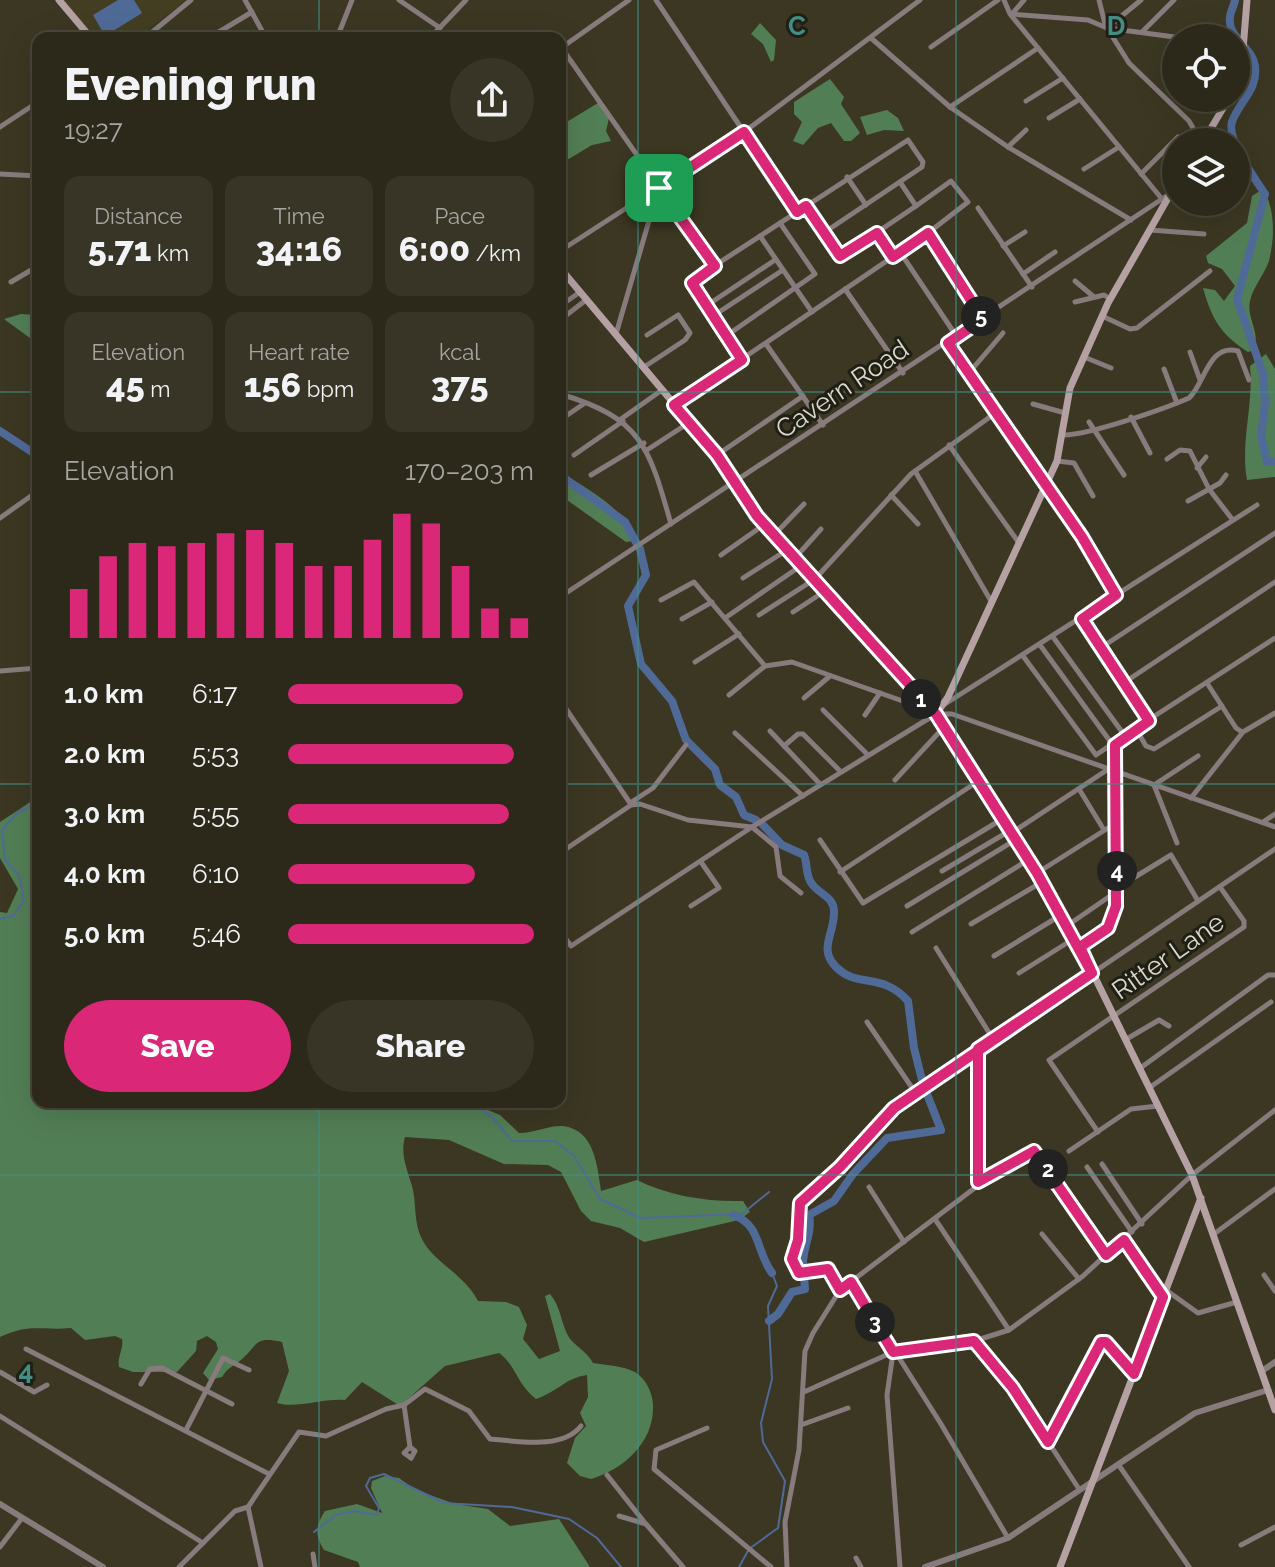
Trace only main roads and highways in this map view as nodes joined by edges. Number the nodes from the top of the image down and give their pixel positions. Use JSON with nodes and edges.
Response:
{"nodes":[{"id":1,"x":59,"y":0,"type":"edge"},
{"id":2,"x":1247,"y":0,"type":"edge"},
{"id":3,"x":1245,"y":24,"type":"edge"},
{"id":4,"x":86,"y":32,"type":"edge"},
{"id":5,"x":1162,"y":205,"type":"edge"},
{"id":6,"x":566,"y":275,"type":"edge"},
{"id":7,"x":938,"y":710,"type":"junction"},
{"id":8,"x":1201,"y":1198,"type":"junction"},
{"id":9,"x":1275,"y":1410,"type":"edge"},
{"id":10,"x":1060,"y":1567,"type":"edge"}],
"edges":[{"from":1,"to":4,"type":"main road"},
{"from":2,"to":3,"type":"main road"},
{"from":5,"to":7,"type":"main road"},
{"from":6,"to":7,"type":"main road"},
{"from":7,"to":8,"type":"main road"},
{"from":8,"to":9,"type":"main road"},
{"from":8,"to":10,"type":"main road"}]}
